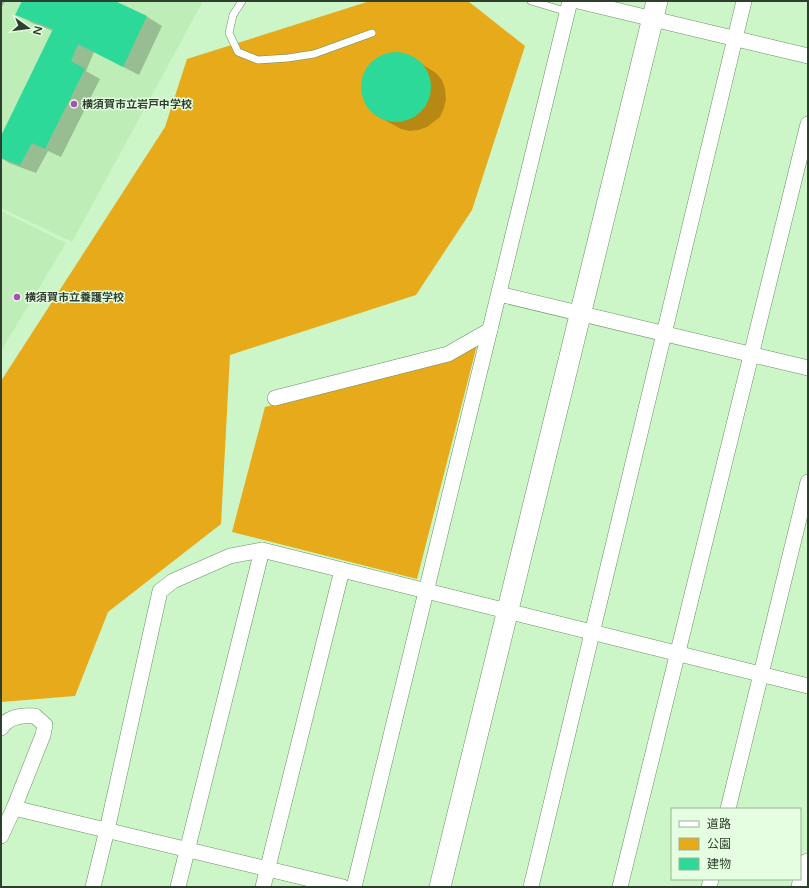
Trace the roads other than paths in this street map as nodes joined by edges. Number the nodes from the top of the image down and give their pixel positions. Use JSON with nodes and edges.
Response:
{"nodes":[{"id":1,"x":242,"y":1,"type":"edge"},
{"id":2,"x":531,"y":1,"type":"edge"},
{"id":3,"x":578,"y":1,"type":"edge"},
{"id":4,"x":744,"y":1,"type":"edge"},
{"id":5,"x":569,"y":6,"type":"edge"},
{"id":6,"x":655,"y":10,"type":"edge"},
{"id":7,"x":372,"y":33,"type":"dead end"},
{"id":8,"x":734,"y":38,"type":"junction"},
{"id":9,"x":808,"y":56,"type":"edge"},
{"id":10,"x":808,"y":124,"type":"edge"},
{"id":11,"x":499,"y":294,"type":"junction"},
{"id":12,"x":581,"y":314,"type":"junction"},
{"id":13,"x":490,"y":330,"type":"junction"},
{"id":14,"x":663,"y":333,"type":"junction"},
{"id":15,"x":751,"y":355,"type":"junction"},
{"id":16,"x":808,"y":368,"type":"edge"},
{"id":17,"x":275,"y":398,"type":"dead end"},
{"id":18,"x":808,"y":482,"type":"edge"},
{"id":19,"x":262,"y":550,"type":"junction"},
{"id":20,"x":342,"y":570,"type":"junction"},
{"id":21,"x":426,"y":591,"type":"junction"},
{"id":22,"x":508,"y":611,"type":"junction"},
{"id":23,"x":592,"y":632,"type":"junction"},
{"id":24,"x":678,"y":653,"type":"junction"},
{"id":25,"x":761,"y":674,"type":"junction"},
{"id":26,"x":808,"y":686,"type":"edge"},
{"id":27,"x":1,"y":728,"type":"edge"},
{"id":28,"x":14,"y":808,"type":"junction"},
{"id":29,"x":728,"y":808,"type":"edge"},
{"id":30,"x":107,"y":830,"type":"junction"},
{"id":31,"x":1,"y":836,"type":"edge"},
{"id":32,"x":188,"y":850,"type":"junction"},
{"id":33,"x":808,"y":864,"type":"edge"},
{"id":34,"x":268,"y":869,"type":"junction"},
{"id":35,"x":93,"y":887,"type":"edge"},
{"id":36,"x":178,"y":887,"type":"edge"},
{"id":37,"x":263,"y":887,"type":"edge"},
{"id":38,"x":343,"y":887,"type":"edge"},
{"id":39,"x":354,"y":887,"type":"edge"},
{"id":40,"x":440,"y":887,"type":"edge"},
{"id":41,"x":531,"y":887,"type":"edge"},
{"id":42,"x":620,"y":887,"type":"edge"},
{"id":43,"x":802,"y":887,"type":"edge"}],
"edges":[{"from":1,"to":7,"type":"lane"},
{"from":2,"to":5,"type":"lane"},
{"from":3,"to":6,"type":"street"},
{"from":4,"to":8,"type":"street"},
{"from":5,"to":11,"type":"street"},
{"from":6,"to":8,"type":"street"},
{"from":6,"to":12,"type":"street"},
{"from":8,"to":9,"type":"street"},
{"from":8,"to":14,"type":"street"},
{"from":10,"to":15,"type":"street"},
{"from":11,"to":12,"type":"street"},
{"from":11,"to":13,"type":"street"},
{"from":12,"to":14,"type":"street"},
{"from":12,"to":22,"type":"street"},
{"from":13,"to":17,"type":"street"},
{"from":13,"to":21,"type":"street"},
{"from":14,"to":15,"type":"street"},
{"from":14,"to":23,"type":"street"},
{"from":15,"to":16,"type":"street"},
{"from":15,"to":24,"type":"street"},
{"from":18,"to":25,"type":"street"},
{"from":19,"to":20,"type":"street"},
{"from":19,"to":30,"type":"street"},
{"from":19,"to":32,"type":"street"},
{"from":20,"to":21,"type":"street"},
{"from":20,"to":34,"type":"street"},
{"from":21,"to":22,"type":"street"},
{"from":21,"to":39,"type":"street"},
{"from":22,"to":23,"type":"street"},
{"from":22,"to":40,"type":"street"},
{"from":23,"to":24,"type":"street"},
{"from":23,"to":41,"type":"street"},
{"from":24,"to":25,"type":"street"},
{"from":24,"to":42,"type":"street"},
{"from":25,"to":26,"type":"street"},
{"from":25,"to":29,"type":"street"},
{"from":27,"to":28,"type":"street"},
{"from":28,"to":30,"type":"street"},
{"from":28,"to":31,"type":"street"},
{"from":30,"to":32,"type":"street"},
{"from":30,"to":35,"type":"street"},
{"from":32,"to":34,"type":"street"},
{"from":32,"to":36,"type":"street"},
{"from":33,"to":43,"type":"street"},
{"from":34,"to":37,"type":"street"},
{"from":34,"to":38,"type":"street"}]}
